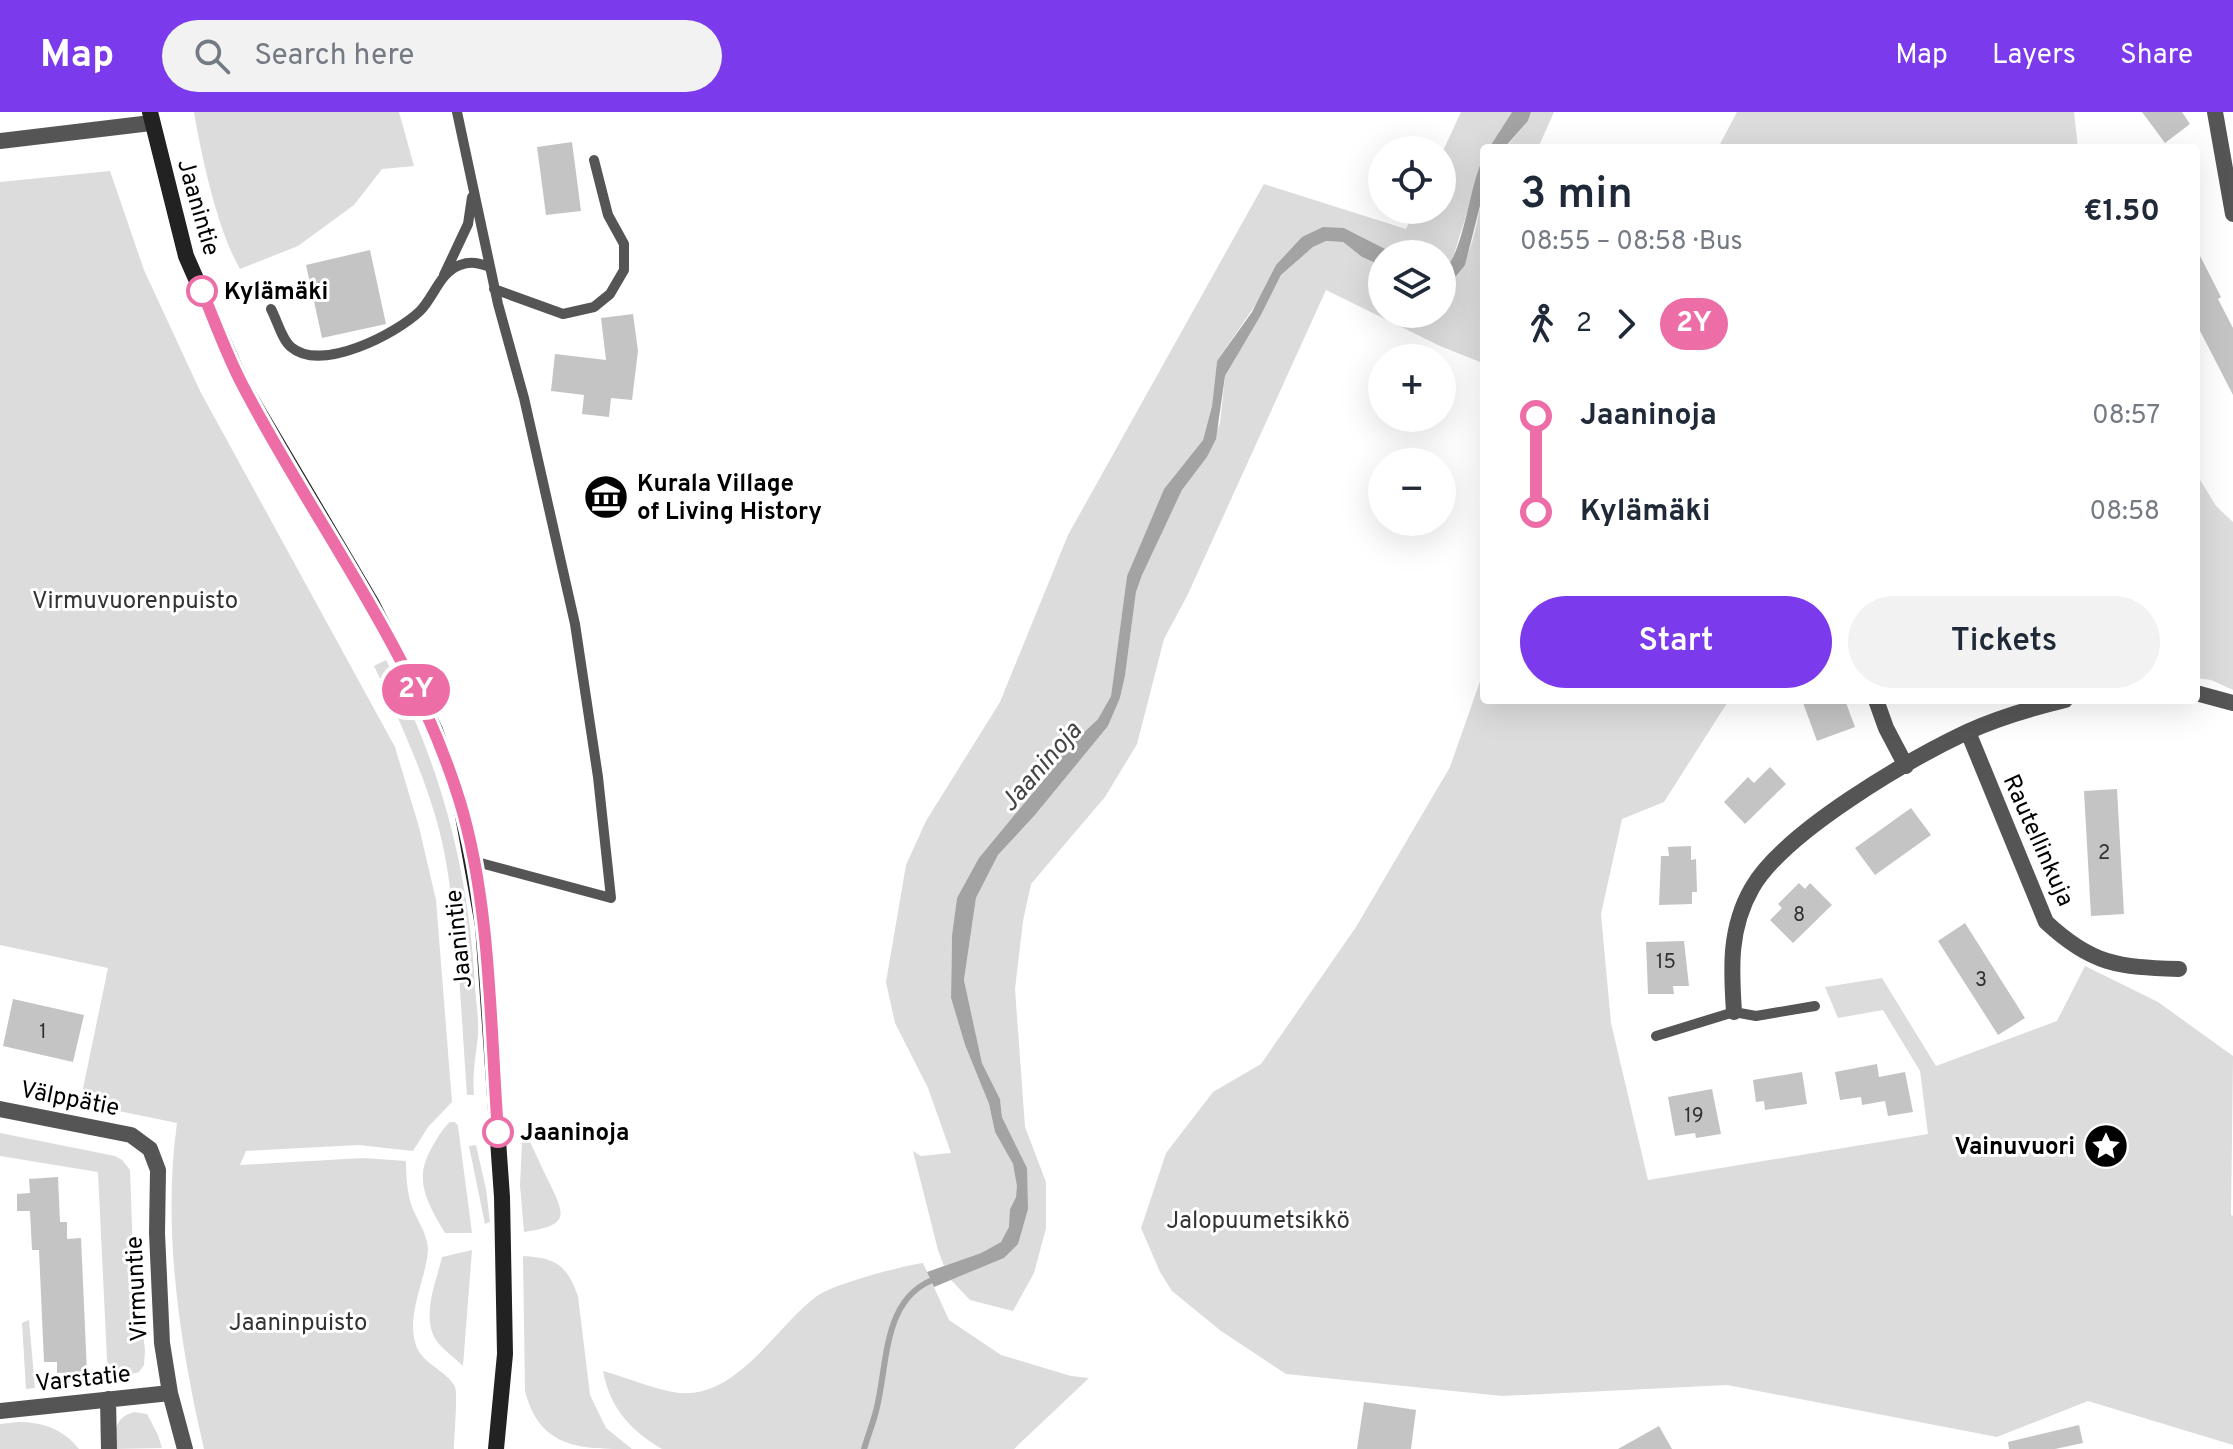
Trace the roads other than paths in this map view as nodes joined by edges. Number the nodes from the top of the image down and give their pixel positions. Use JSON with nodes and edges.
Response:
{"nodes":[{"id":1,"x":457,"y":112,"type":"edge"},
{"id":2,"x":2215,"y":112,"type":"edge"},
{"id":3,"x":150,"y":118,"type":"edge"},
{"id":4,"x":0,"y":141,"type":"edge"},
{"id":5,"x":594,"y":160,"type":"dead end"},
{"id":6,"x":472,"y":189,"type":"junction"},
{"id":7,"x":2233,"y":214,"type":"edge"},
{"id":8,"x":490,"y":267,"type":"junction"},
{"id":9,"x":441,"y":280,"type":"junction"},
{"id":10,"x":494,"y":289,"type":"junction"},
{"id":11,"x":271,"y":309,"type":"dead end"},
{"id":12,"x":2200,"y":694,"type":"edge"},
{"id":13,"x":2233,"y":703,"type":"edge"},
{"id":14,"x":1877,"y":704,"type":"edge"},
{"id":15,"x":2050,"y":704,"type":"edge"},
{"id":16,"x":1968,"y":732,"type":"junction"},
{"id":17,"x":1906,"y":766,"type":"junction"},
{"id":18,"x":473,"y":861,"type":"junction"},
{"id":19,"x":2179,"y":969,"type":"dead end"},
{"id":20,"x":1815,"y":1006,"type":"dead end"},
{"id":21,"x":1734,"y":1012,"type":"junction"},
{"id":22,"x":1656,"y":1036,"type":"dead end"},
{"id":23,"x":0,"y":1109,"type":"edge"},
{"id":24,"x":131,"y":1135,"type":"joint"},
{"id":25,"x":170,"y":1393,"type":"junction"},
{"id":26,"x":108,"y":1399,"type":"junction"},
{"id":27,"x":0,"y":1411,"type":"edge"},
{"id":28,"x":109,"y":1449,"type":"edge"},
{"id":29,"x":185,"y":1449,"type":"edge"},
{"id":30,"x":496,"y":1449,"type":"edge"}],
"edges":[{"from":1,"to":6,"type":"lane"},
{"from":2,"to":7,"type":"street"},
{"from":3,"to":4,"type":"street"},
{"from":3,"to":18,"type":"main road","name":"Jaanintie"},
{"from":5,"to":10,"type":"lane"},
{"from":6,"to":8,"type":"lane"},
{"from":6,"to":9,"type":"lane"},
{"from":8,"to":9,"type":"lane"},
{"from":8,"to":10,"type":"lane"},
{"from":9,"to":11,"type":"lane"},
{"from":10,"to":18,"type":"lane"},
{"from":12,"to":13,"type":"street"},
{"from":14,"to":17,"type":"street"},
{"from":15,"to":16,"type":"street"},
{"from":16,"to":17,"type":"street"},
{"from":16,"to":19,"type":"street","name":"Rautellinkuja"},
{"from":17,"to":21,"type":"street"},
{"from":18,"to":30,"type":"main road","name":"Jaanintie"},
{"from":20,"to":21,"type":"lane"},
{"from":21,"to":22,"type":"lane"},
{"from":23,"to":24,"type":"street","name":"Välppätie"},
{"from":24,"to":25,"type":"street","name":"Virmuntie"},
{"from":25,"to":26,"type":"street","name":"Varstatie"},
{"from":25,"to":29,"type":"street","name":"Virmuntie"},
{"from":26,"to":27,"type":"street","name":"Varstatie"},
{"from":26,"to":28,"type":"street"}]}
